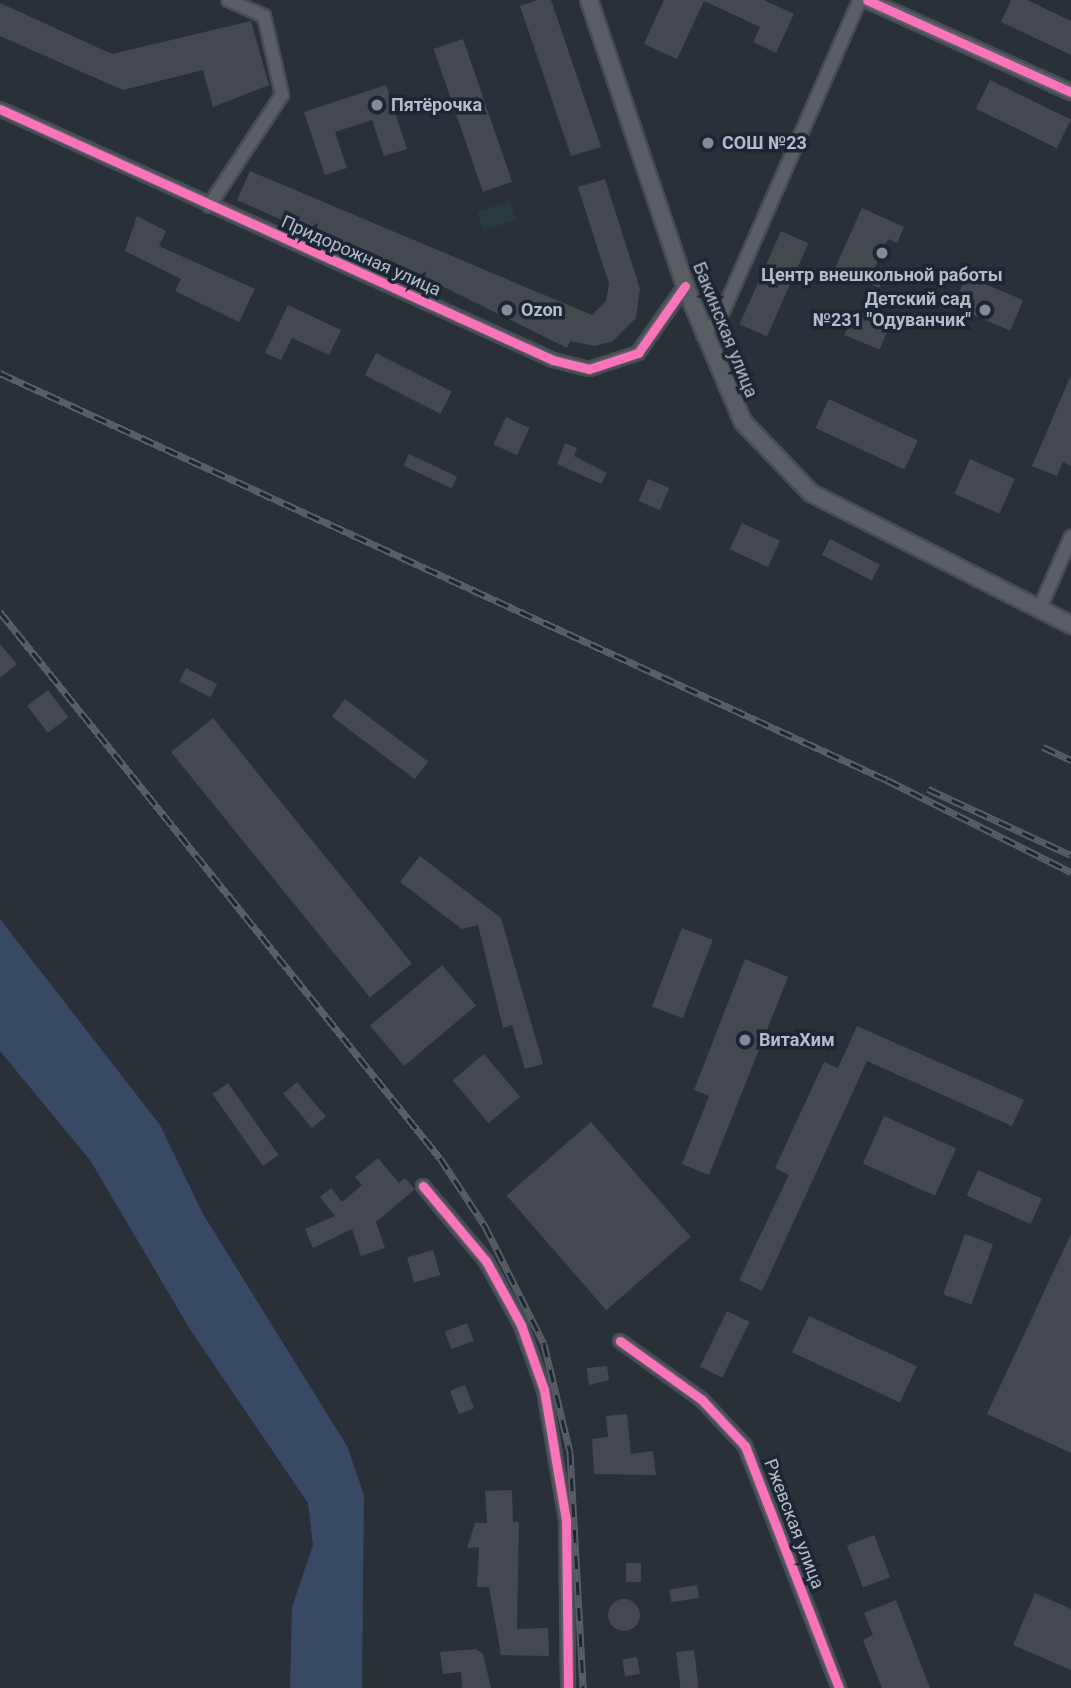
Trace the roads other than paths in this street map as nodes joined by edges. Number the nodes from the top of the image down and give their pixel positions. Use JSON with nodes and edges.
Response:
{"nodes":[{"id":1,"x":228,"y":0,"type":"edge"},
{"id":2,"x":589,"y":0,"type":"edge"},
{"id":3,"x":860,"y":0,"type":"edge"},
{"id":4,"x":867,"y":0,"type":"edge"},
{"id":5,"x":1071,"y":92,"type":"edge"},
{"id":6,"x":0,"y":109,"type":"edge"},
{"id":7,"x":209,"y":206,"type":"junction"},
{"id":8,"x":685,"y":286,"type":"junction"},
{"id":9,"x":703,"y":335,"type":"junction"},
{"id":10,"x":1071,"y":537,"type":"edge"},
{"id":11,"x":1039,"y":610,"type":"junction"},
{"id":12,"x":1071,"y":625,"type":"edge"},
{"id":13,"x":423,"y":1186,"type":"dead end"},
{"id":14,"x":620,"y":1341,"type":"dead end"},
{"id":15,"x":568,"y":1688,"type":"edge"},
{"id":16,"x":839,"y":1688,"type":"edge"}],
"edges":[{"from":1,"to":7,"type":"street"},
{"from":2,"to":8,"type":"main road","name":"Бакинская улица"},
{"from":3,"to":9,"type":"street"},
{"from":4,"to":5,"type":"street"},
{"from":6,"to":7,"type":"street","name":"Придорожная улица"},
{"from":7,"to":8,"type":"street","name":"Придорожная улица"},
{"from":8,"to":9,"type":"main road","name":"Бакинская улица"},
{"from":9,"to":11,"type":"main road","name":"Бакинская улица"},
{"from":10,"to":11,"type":"street"},
{"from":11,"to":12,"type":"main road","name":"Бакинская улица"},
{"from":13,"to":15,"type":"street"},
{"from":14,"to":16,"type":"street","name":"Ржевская улица"}]}
